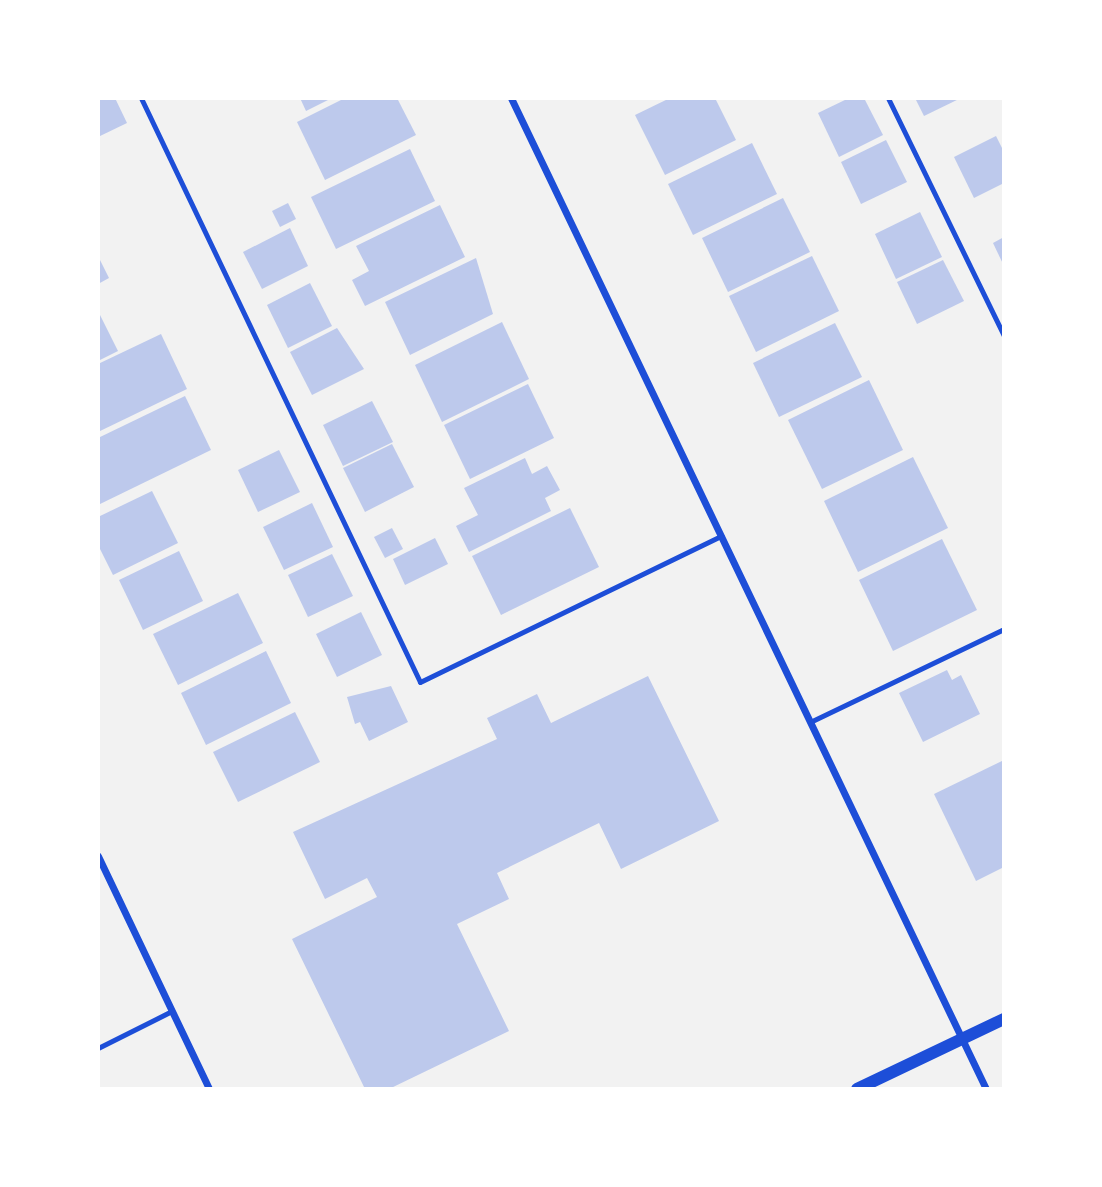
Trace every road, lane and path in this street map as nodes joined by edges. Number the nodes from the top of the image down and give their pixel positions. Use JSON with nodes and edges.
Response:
{"nodes":[{"id":1,"x":141,"y":98,"type":"edge"},
{"id":2,"x":511,"y":98,"type":"edge"},
{"id":3,"x":888,"y":98,"type":"edge"},
{"id":4,"x":1004,"y":336,"type":"edge"},
{"id":5,"x":721,"y":536,"type":"junction"},
{"id":6,"x":1004,"y":629,"type":"edge"},
{"id":7,"x":810,"y":722,"type":"junction"},
{"id":8,"x":98,"y":856,"type":"edge"},
{"id":9,"x":172,"y":1011,"type":"junction"},
{"id":10,"x":1004,"y":1019,"type":"edge"},
{"id":11,"x":962,"y":1039,"type":"junction"},
{"id":12,"x":98,"y":1048,"type":"edge"},
{"id":13,"x":209,"y":1089,"type":"edge"},
{"id":14,"x":856,"y":1089,"type":"edge"},
{"id":15,"x":986,"y":1089,"type":"edge"}],
"edges":[{"from":1,"to":5,"type":"lane"},
{"from":2,"to":5,"type":"street"},
{"from":3,"to":4,"type":"lane"},
{"from":5,"to":7,"type":"street"},
{"from":6,"to":7,"type":"lane"},
{"from":7,"to":11,"type":"street"},
{"from":8,"to":9,"type":"street"},
{"from":9,"to":12,"type":"lane"},
{"from":9,"to":13,"type":"street"},
{"from":10,"to":11,"type":"street"},
{"from":11,"to":14,"type":"street"},
{"from":11,"to":15,"type":"street"}]}
